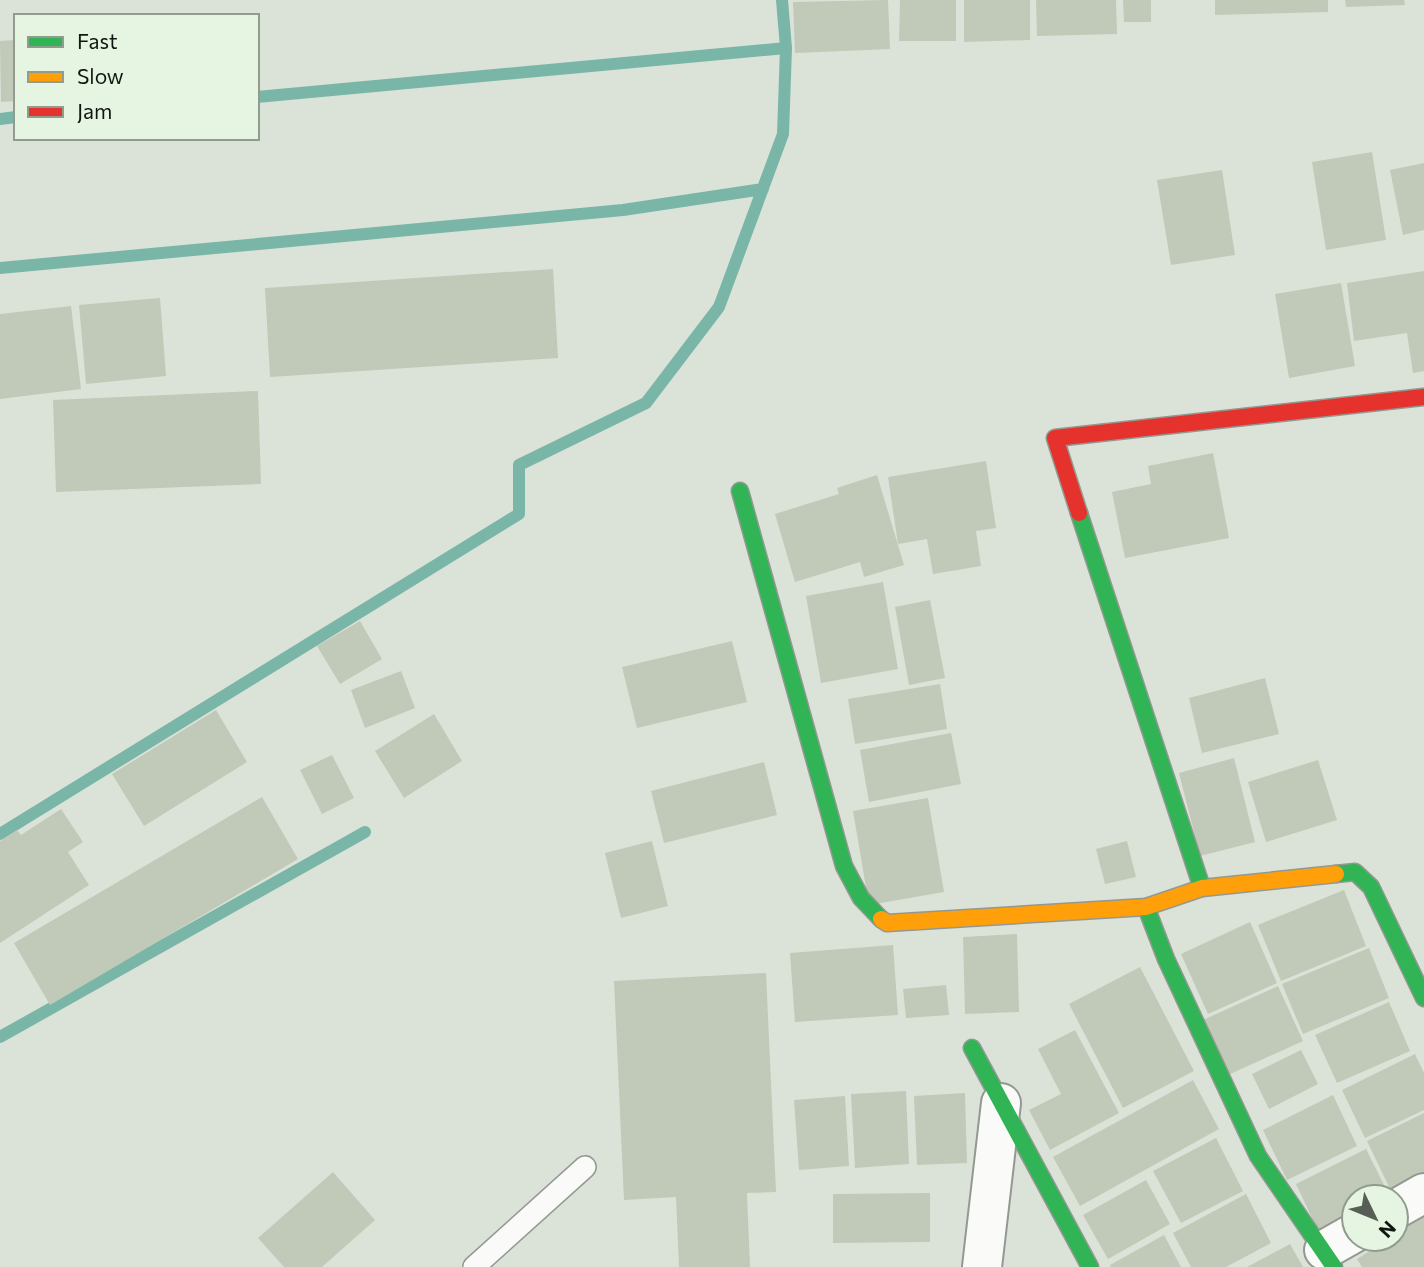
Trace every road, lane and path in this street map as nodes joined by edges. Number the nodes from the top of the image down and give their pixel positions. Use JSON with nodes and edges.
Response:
{"nodes":[{"id":1,"x":1424,"y":397,"type":"edge"},
{"id":2,"x":740,"y":491,"type":"dead end"},
{"id":3,"x":1202,"y":888,"type":"junction"},
{"id":4,"x":1146,"y":907,"type":"junction"},
{"id":5,"x":1424,"y":998,"type":"edge"},
{"id":6,"x":972,"y":1048,"type":"dead end"},
{"id":7,"x":1002,"y":1103,"type":"junction"},
{"id":8,"x":585,"y":1167,"type":"dead end"},
{"id":9,"x":1337,"y":1250,"type":"edge"},
{"id":10,"x":474,"y":1267,"type":"edge"},
{"id":11,"x":982,"y":1267,"type":"edge"},
{"id":12,"x":1090,"y":1267,"type":"edge"}],
"edges":[{"from":1,"to":3,"type":"street"},
{"from":2,"to":4,"type":"street"},
{"from":3,"to":4,"type":"street"},
{"from":3,"to":5,"type":"street"},
{"from":4,"to":9,"type":"street"},
{"from":6,"to":7,"type":"street"},
{"from":7,"to":11,"type":"street"},
{"from":7,"to":12,"type":"street"},
{"from":8,"to":10,"type":"lane"}]}
